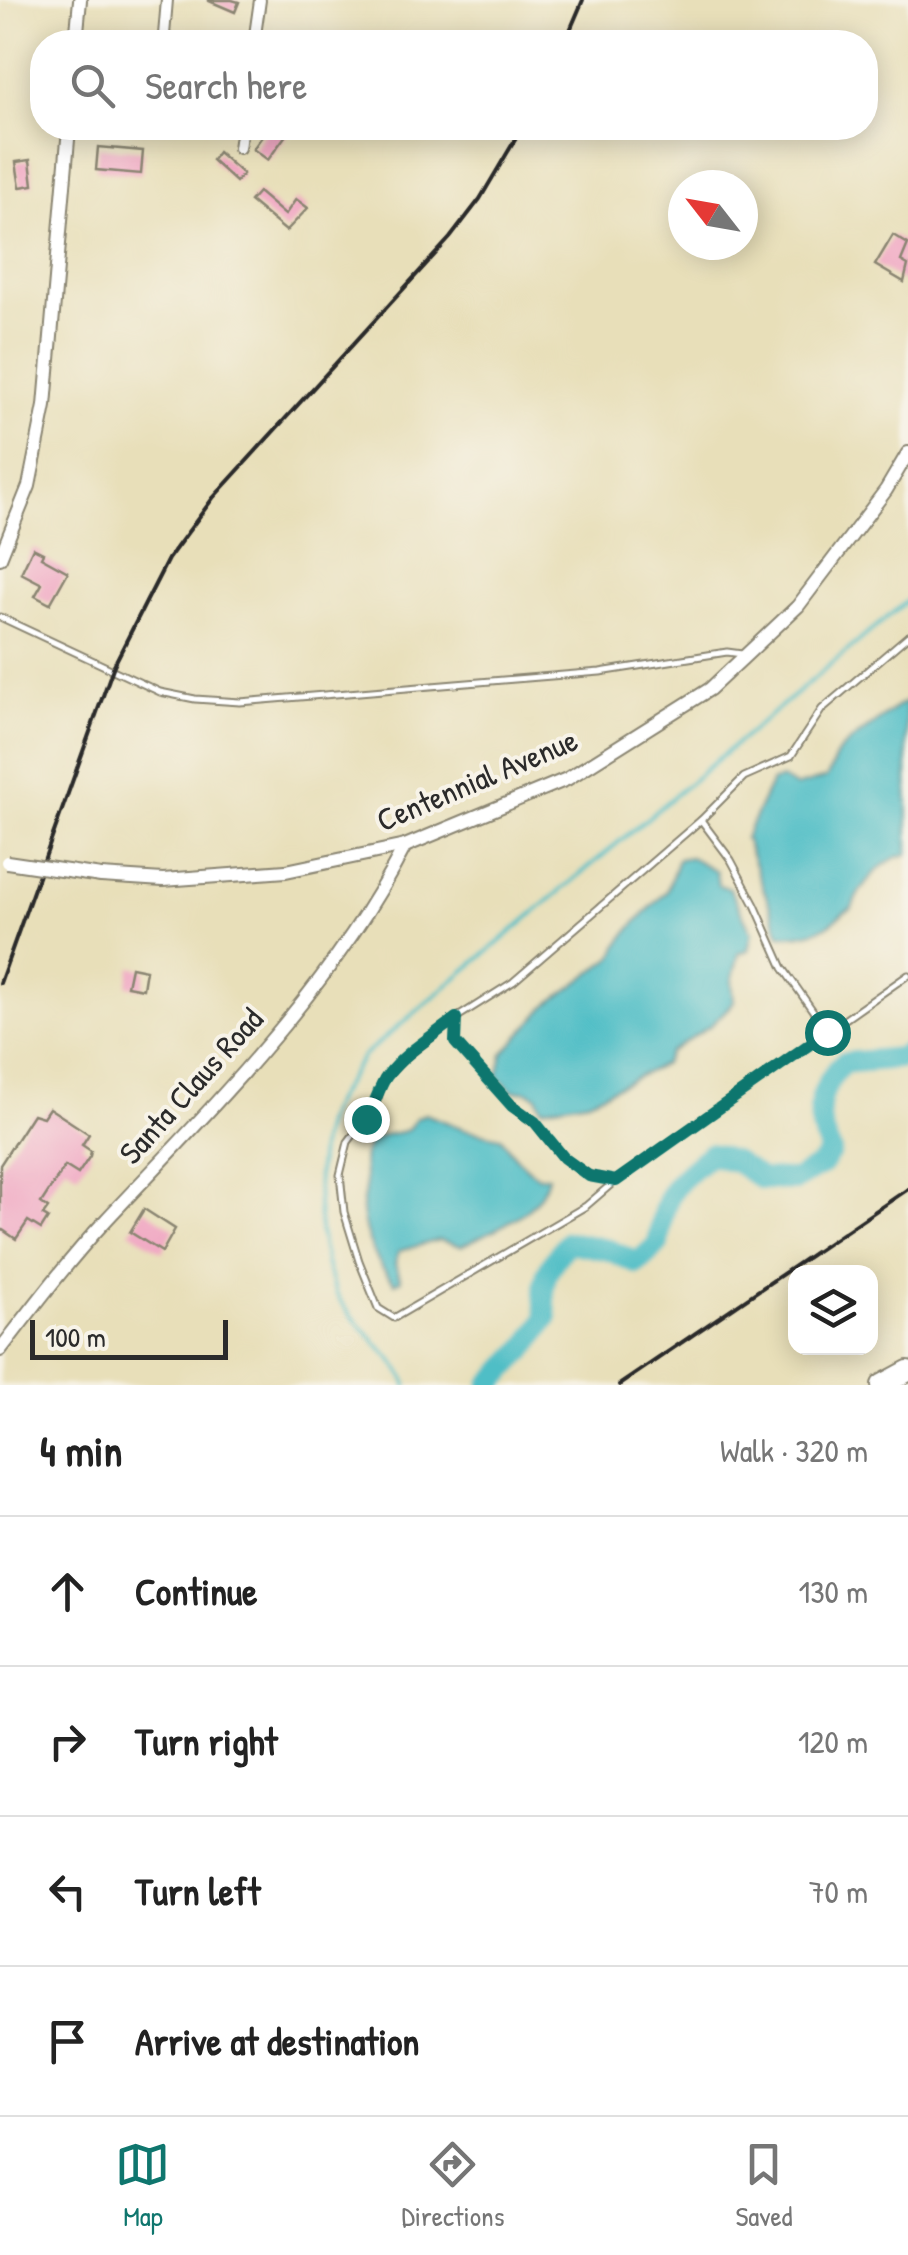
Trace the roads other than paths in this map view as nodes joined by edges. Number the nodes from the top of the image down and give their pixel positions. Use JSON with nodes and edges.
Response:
{"nodes":[{"id":1,"x":80,"y":0,"type":"edge"},
{"id":2,"x":167,"y":0,"type":"edge"},
{"id":3,"x":260,"y":0,"type":"edge"},
{"id":4,"x":77,"y":30,"type":"edge"},
{"id":5,"x":168,"y":30,"type":"edge"},
{"id":6,"x":256,"y":30,"type":"edge"},
{"id":7,"x":69,"y":140,"type":"edge"},
{"id":8,"x":240,"y":140,"type":"edge"},
{"id":9,"x":239,"y":148,"type":"dead end"},
{"id":10,"x":908,"y":453,"type":"edge"},
{"id":11,"x":0,"y":558,"type":"edge"},
{"id":12,"x":0,"y":617,"type":"edge"},
{"id":13,"x":908,"y":638,"type":"edge"},
{"id":14,"x":746,"y":654,"type":"junction"},
{"id":15,"x":701,"y":820,"type":"junction"},
{"id":16,"x":405,"y":846,"type":"junction"},
{"id":17,"x":3,"y":861,"type":"edge"},
{"id":18,"x":908,"y":975,"type":"edge"},
{"id":19,"x":456,"y":1018,"type":"junction"},
{"id":20,"x":827,"y":1032,"type":"junction"},
{"id":21,"x":616,"y":1181,"type":"junction"},
{"id":22,"x":0,"y":1350,"type":"edge"},
{"id":23,"x":908,"y":1372,"type":"edge"},
{"id":24,"x":882,"y":1385,"type":"edge"}],
"edges":[{"from":1,"to":4,"type":"street"},
{"from":2,"to":5,"type":"street"},
{"from":3,"to":6,"type":"street"},
{"from":7,"to":11,"type":"street"},
{"from":8,"to":9,"type":"street"},
{"from":10,"to":14,"type":"street","name":"Centennial Avenue"},
{"from":12,"to":14,"type":"lane"},
{"from":13,"to":15,"type":"lane"},
{"from":14,"to":16,"type":"street","name":"Centennial Avenue"},
{"from":15,"to":19,"type":"lane"},
{"from":15,"to":20,"type":"lane"},
{"from":16,"to":17,"type":"street","name":"Centennial Avenue","bridge":true},
{"from":16,"to":22,"type":"street","name":"Santa Claus Road"},
{"from":18,"to":20,"type":"lane"},
{"from":19,"to":21,"type":"lane"},
{"from":19,"to":21,"type":"lane"},
{"from":20,"to":21,"type":"lane"},
{"from":23,"to":24,"type":"highway"}]}
